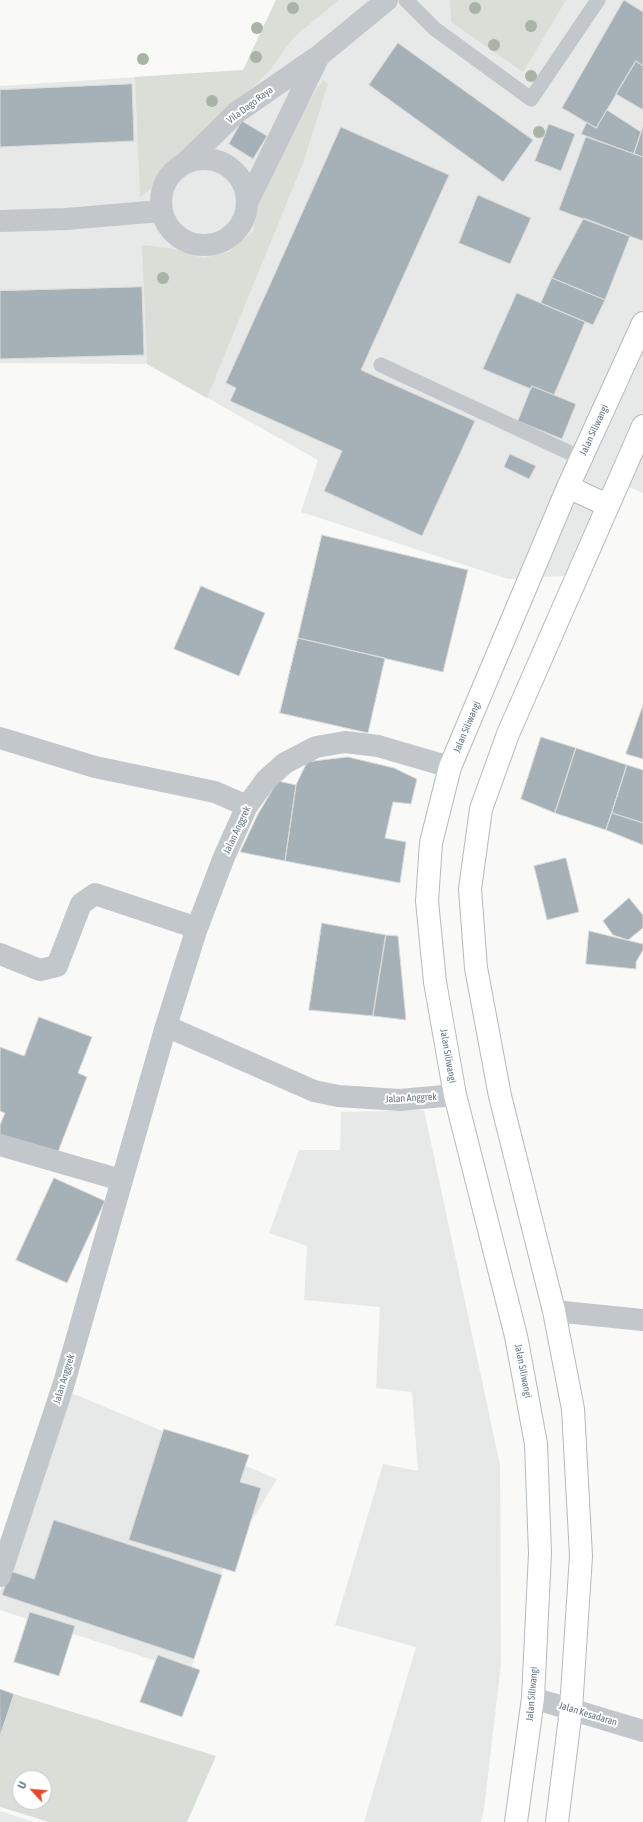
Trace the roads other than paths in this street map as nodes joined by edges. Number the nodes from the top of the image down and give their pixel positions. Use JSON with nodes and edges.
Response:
{"nodes":[{"id":1,"x":387,"y":0,"type":"edge"},
{"id":2,"x":406,"y":0,"type":"edge"},
{"id":3,"x":598,"y":0,"type":"edge"},
{"id":4,"x":320,"y":55,"type":"junction"},
{"id":5,"x":186,"y":162,"type":"junction"},
{"id":6,"x":248,"y":201,"type":"junction"},
{"id":7,"x":161,"y":210,"type":"junction"},
{"id":8,"x":0,"y":220,"type":"edge"},
{"id":9,"x":643,"y":323,"type":"edge"},
{"id":10,"x":381,"y":365,"type":"dead end"},
{"id":11,"x":643,"y":426,"type":"edge"},
{"id":12,"x":581,"y":458,"type":"junction"},
{"id":13,"x":568,"y":487,"type":"junction"},
{"id":14,"x":607,"y":505,"type":"junction"},
{"id":15,"x":0,"y":738,"type":"edge"},
{"id":16,"x":450,"y":767,"type":"junction"},
{"id":17,"x":247,"y":806,"type":"junction"},
{"id":18,"x":197,"y":928,"type":"junction"},
{"id":19,"x":0,"y":954,"type":"edge"},
{"id":20,"x":166,"y":1026,"type":"junction"},
{"id":21,"x":455,"y":1095,"type":"junction"},
{"id":22,"x":0,"y":1146,"type":"edge"},
{"id":23,"x":121,"y":1180,"type":"junction"},
{"id":24,"x":554,"y":1311,"type":"junction"},
{"id":25,"x":643,"y":1320,"type":"edge"},
{"id":26,"x":0,"y":1576,"type":"edge"},
{"id":27,"x":533,"y":1698,"type":"junction"},
{"id":28,"x":571,"y":1709,"type":"junction"},
{"id":29,"x":643,"y":1731,"type":"edge"},
{"id":30,"x":516,"y":1822,"type":"edge"},
{"id":31,"x":557,"y":1822,"type":"edge"}],
"edges":[{"from":1,"to":4,"type":"street","name":"Vila Dago Raya"},
{"from":2,"to":3,"type":"lane"},
{"from":4,"to":5,"type":"street","name":"Vila Dago Raya"},
{"from":4,"to":6,"type":"street","name":"Vila Dago Raya"},
{"from":5,"to":6,"type":"street","name":"Vila Dago Raya"},
{"from":5,"to":7,"type":"street","name":"Vila Dago Raya"},
{"from":6,"to":7,"type":"street","name":"Vila Dago Raya"},
{"from":7,"to":8,"type":"street"},
{"from":9,"to":12,"type":"main road","name":"Jalan Siliwangi"},
{"from":10,"to":12,"type":"lane"},
{"from":11,"to":14,"type":"main road"},
{"from":12,"to":13,"type":"main road","name":"Jalan Siliwangi"},
{"from":13,"to":14,"type":"main road"},
{"from":13,"to":16,"type":"main road","name":"Jalan Siliwangi"},
{"from":14,"to":24,"type":"main road"},
{"from":15,"to":17,"type":"street"},
{"from":16,"to":17,"type":"street","name":"Jalan Anggrek"},
{"from":16,"to":21,"type":"main road","name":"Jalan Siliwangi"},
{"from":17,"to":18,"type":"street","name":"Jalan Anggrek"},
{"from":18,"to":19,"type":"street"},
{"from":18,"to":20,"type":"street","name":"Jalan Anggrek"},
{"from":20,"to":21,"type":"street","name":"Jalan Anggrek"},
{"from":20,"to":23,"type":"street","name":"Jalan Anggrek"},
{"from":21,"to":27,"type":"main road","name":"Jalan Siliwangi"},
{"from":22,"to":23,"type":"street"},
{"from":23,"to":26,"type":"street","name":"Jalan Anggrek"},
{"from":24,"to":25,"type":"street"},
{"from":24,"to":28,"type":"main road"},
{"from":27,"to":28,"type":"street","name":"Jalan Kesadaran"},
{"from":27,"to":30,"type":"main road","name":"Jalan Siliwangi"},
{"from":28,"to":29,"type":"street","name":"Jalan Kesadaran"},
{"from":28,"to":31,"type":"main road"}]}
